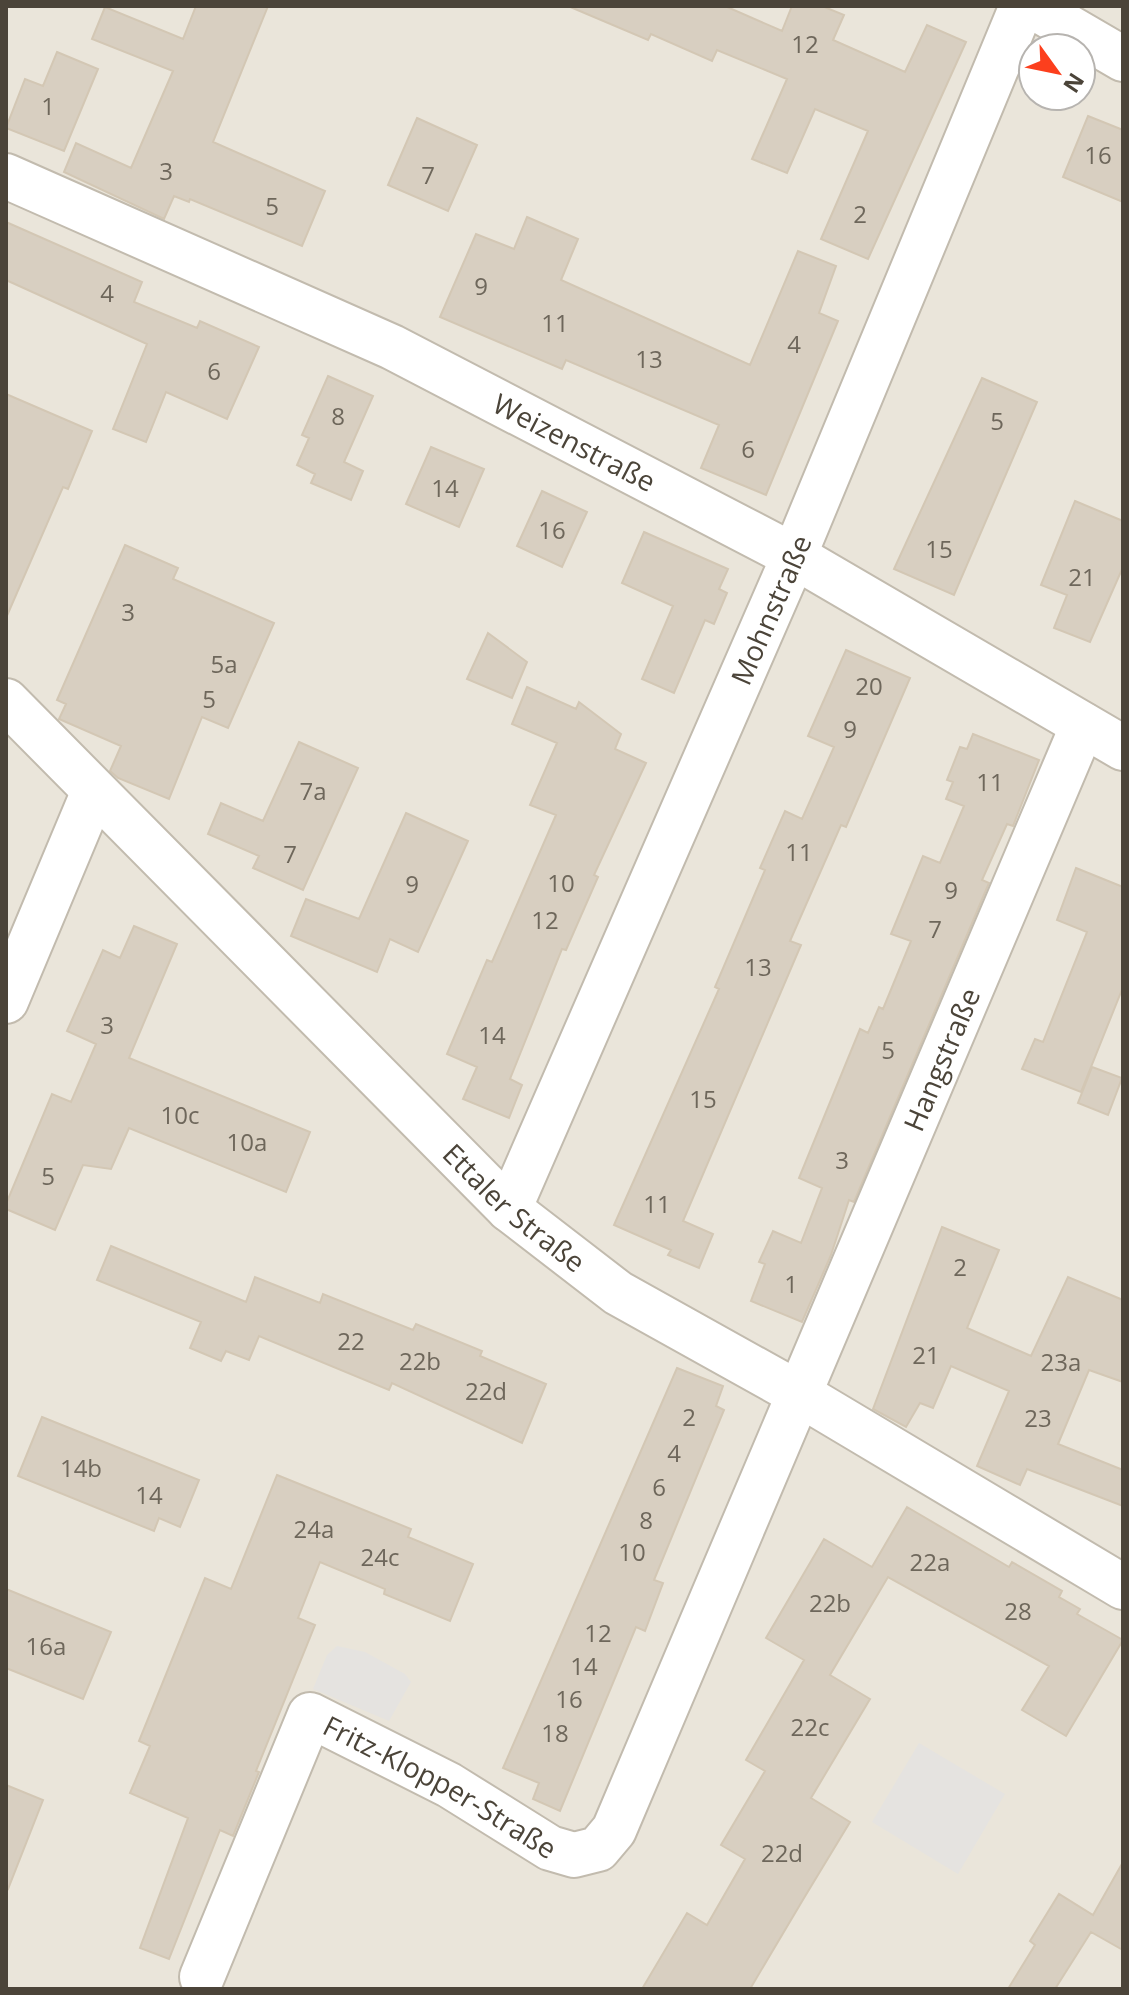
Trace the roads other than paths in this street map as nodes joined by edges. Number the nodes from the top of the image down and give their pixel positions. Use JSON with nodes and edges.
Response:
{"nodes":[{"id":1,"x":1022,"y":6,"type":"edge"},
{"id":2,"x":1032,"y":6,"type":"edge"},
{"id":3,"x":1123,"y":59,"type":"edge"},
{"id":4,"x":6,"y":176,"type":"edge"},
{"id":5,"x":794,"y":556,"type":"junction"},
{"id":6,"x":6,"y":701,"type":"edge"},
{"id":7,"x":1083,"y":725,"type":"junction"},
{"id":8,"x":1123,"y":748,"type":"edge"},
{"id":9,"x":94,"y":791,"type":"junction"},
{"id":10,"x":6,"y":1001,"type":"edge"},
{"id":11,"x":509,"y":1209,"type":"junction"},
{"id":12,"x":801,"y":1395,"type":"junction"},
{"id":13,"x":1123,"y":1587,"type":"edge"},
{"id":14,"x":199,"y":1983,"type":"edge"}],
"edges":[{"from":1,"to":5,"type":"street","name":"Mohnstraße"},
{"from":2,"to":3,"type":"street"},
{"from":4,"to":5,"type":"street","name":"Weizenstraße"},
{"from":5,"to":7,"type":"street","name":"Weizenstraße"},
{"from":5,"to":11,"type":"street","name":"Mohnstraße"},
{"from":6,"to":9,"type":"street","name":"Ettaler Straße"},
{"from":7,"to":8,"type":"street","name":"Weizenstraße"},
{"from":7,"to":12,"type":"street","name":"Hangstraße"},
{"from":9,"to":10,"type":"street"},
{"from":9,"to":11,"type":"street","name":"Ettaler Straße"},
{"from":11,"to":12,"type":"street","name":"Ettaler Straße"},
{"from":12,"to":13,"type":"street","name":"Ettaler Straße"},
{"from":12,"to":14,"type":"street","name":"Fritz-Klopper-Straße"}]}
